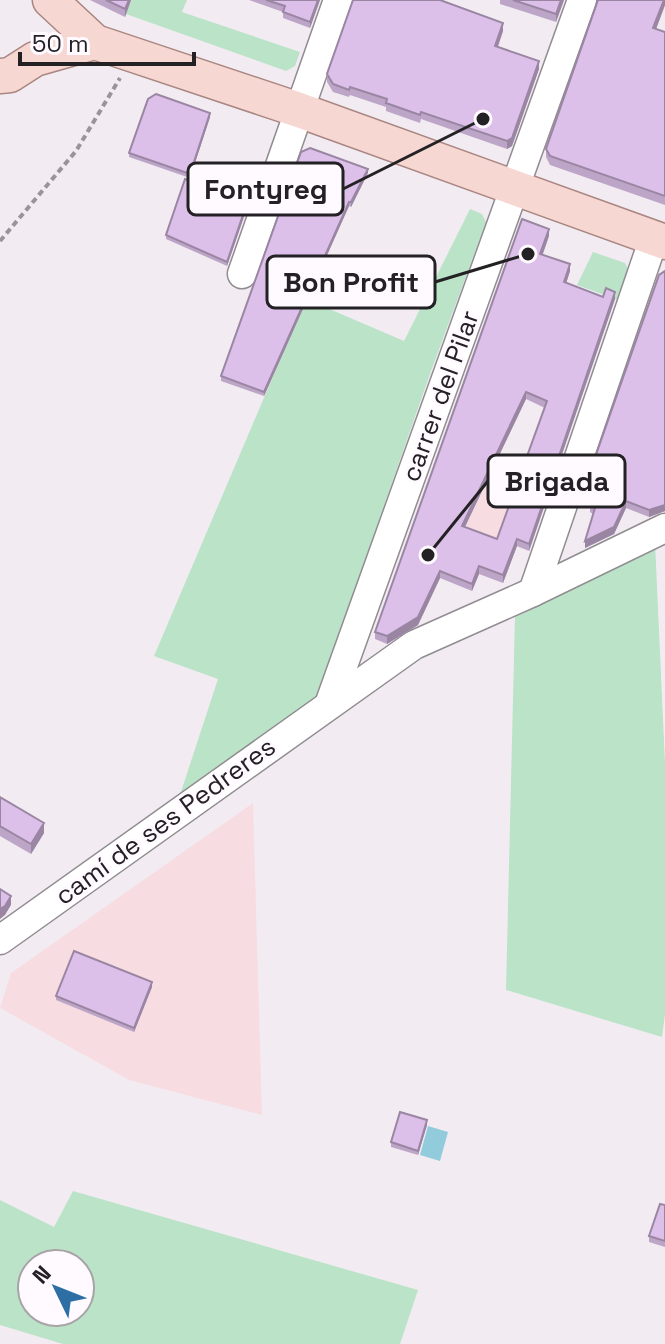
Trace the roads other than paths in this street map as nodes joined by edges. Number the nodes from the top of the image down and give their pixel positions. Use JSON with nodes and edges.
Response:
{"nodes":[{"id":1,"x":49,"y":0,"type":"edge"},
{"id":2,"x":338,"y":0,"type":"edge"},
{"id":3,"x":582,"y":0,"type":"edge"},
{"id":4,"x":95,"y":42,"type":"junction"},
{"id":5,"x":35,"y":59,"type":"junction"},
{"id":6,"x":0,"y":76,"type":"edge"},
{"id":7,"x":299,"y":110,"type":"junction"},
{"id":8,"x":515,"y":187,"type":"junction"},
{"id":9,"x":660,"y":240,"type":"edge"},
{"id":10,"x":242,"y":274,"type":"dead end"},
{"id":11,"x":665,"y":528,"type":"edge"},
{"id":12,"x":533,"y":592,"type":"junction"},
{"id":13,"x":330,"y":702,"type":"junction"},
{"id":14,"x":0,"y":940,"type":"edge"}],
"edges":[{"from":1,"to":4,"type":"main road"},
{"from":1,"to":5,"type":"main road"},
{"from":2,"to":7,"type":"street"},
{"from":3,"to":8,"type":"street","name":"carrer del Pilar"},
{"from":4,"to":5,"type":"main road"},
{"from":4,"to":7,"type":"main road"},
{"from":5,"to":6,"type":"main road"},
{"from":7,"to":8,"type":"main road"},
{"from":7,"to":10,"type":"street"},
{"from":8,"to":9,"type":"main road"},
{"from":8,"to":13,"type":"street","name":"carrer del Pilar"},
{"from":9,"to":12,"type":"street"},
{"from":11,"to":12,"type":"street","name":"camí de ses Pedreres"},
{"from":12,"to":13,"type":"street","name":"camí de ses Pedreres"},
{"from":13,"to":14,"type":"street","name":"camí de ses Pedreres"}]}
